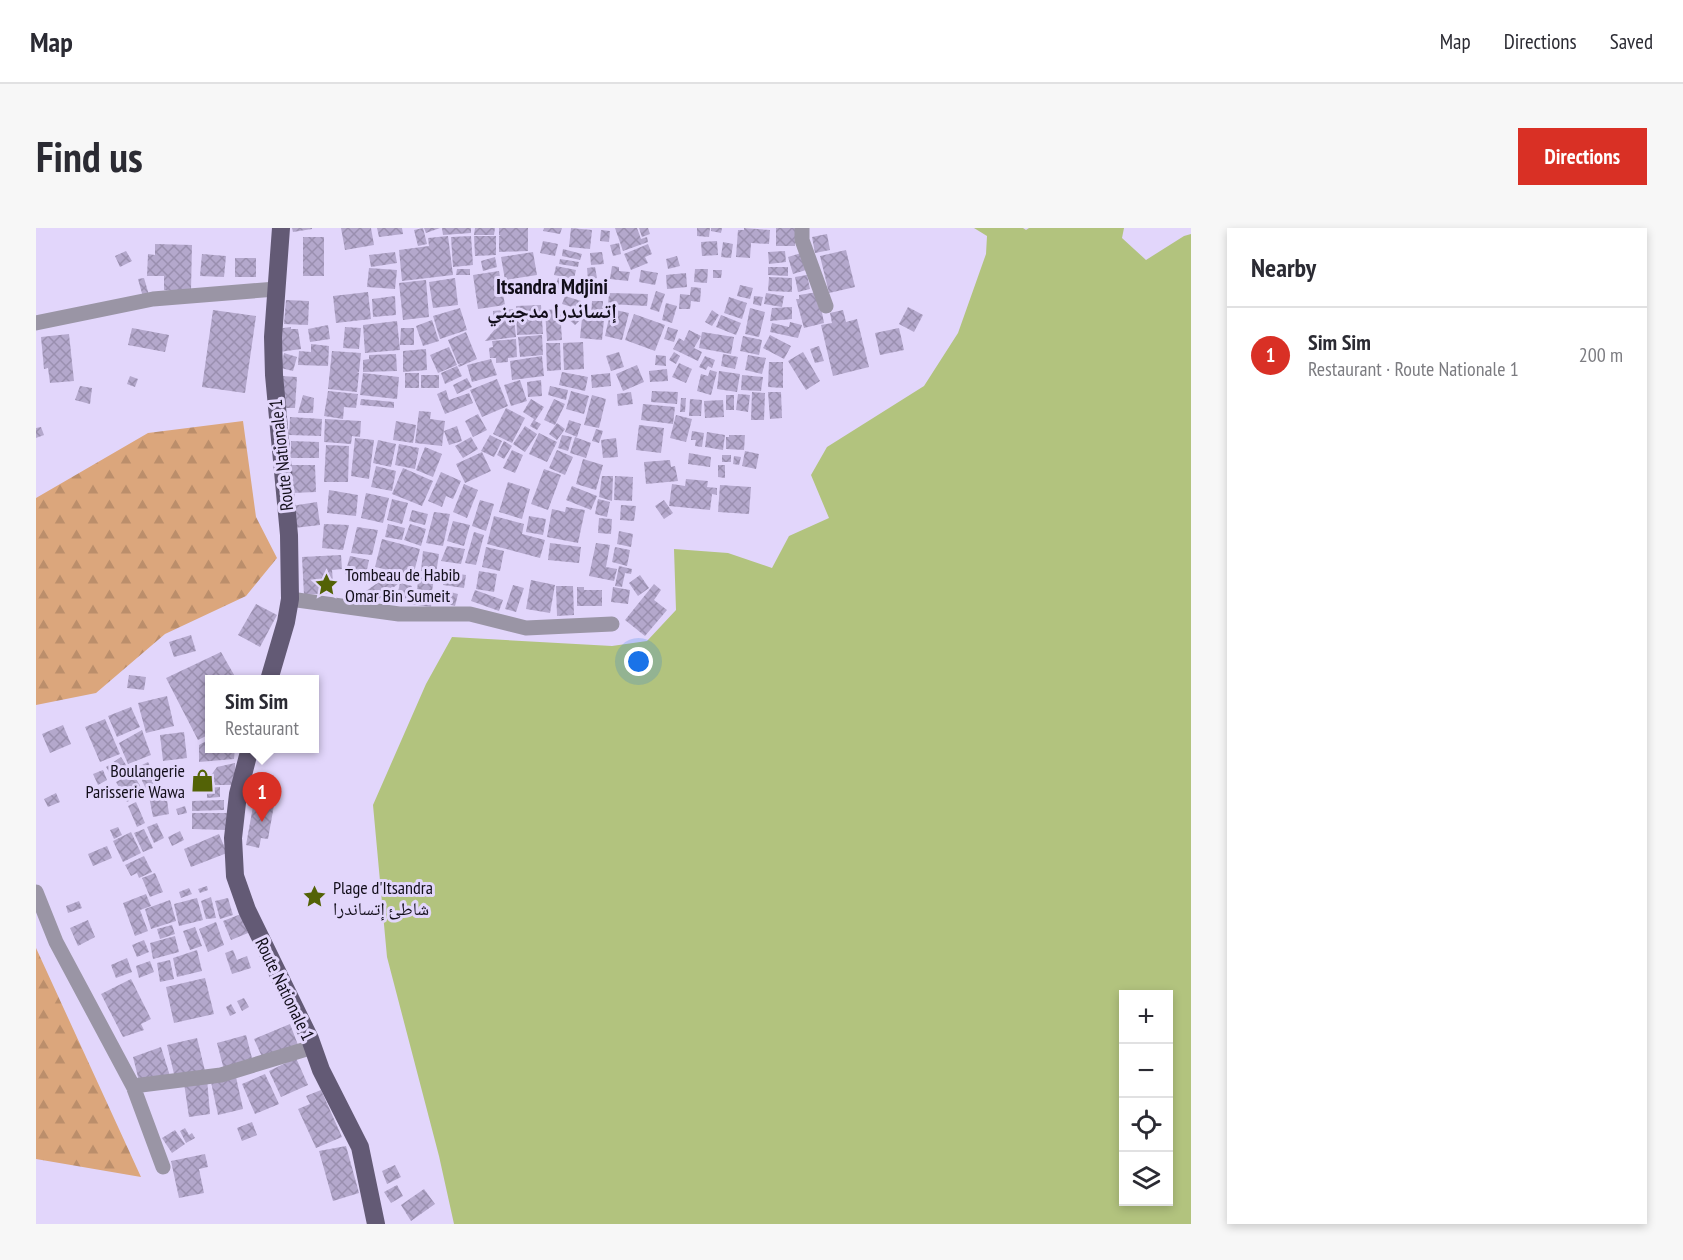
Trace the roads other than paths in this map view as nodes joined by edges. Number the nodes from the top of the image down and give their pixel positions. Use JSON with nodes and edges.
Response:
{"nodes":[{"id":1,"x":281,"y":228,"type":"edge"},
{"id":2,"x":802,"y":228,"type":"edge"},
{"id":3,"x":276,"y":289,"type":"junction"},
{"id":4,"x":826,"y":306,"type":"dead end"},
{"id":5,"x":36,"y":323,"type":"edge"},
{"id":6,"x":290,"y":599,"type":"junction"},
{"id":7,"x":612,"y":624,"type":"dead end"},
{"id":8,"x":270,"y":675,"type":"edge"},
{"id":9,"x":249,"y":753,"type":"edge"},
{"id":10,"x":36,"y":892,"type":"edge"},
{"id":11,"x":313,"y":1047,"type":"junction"},
{"id":12,"x":133,"y":1086,"type":"junction"},
{"id":13,"x":163,"y":1167,"type":"dead end"},
{"id":14,"x":376,"y":1224,"type":"edge"}],
"edges":[{"from":1,"to":3,"type":"main road","name":"Route Nationale 1"},
{"from":2,"to":4,"type":"street"},
{"from":3,"to":5,"type":"street"},
{"from":3,"to":6,"type":"main road","name":"Route Nationale 1"},
{"from":6,"to":7,"type":"street"},
{"from":6,"to":8,"type":"main road","name":"Route Nationale 1"},
{"from":9,"to":11,"type":"main road","name":"Route Nationale 1"},
{"from":10,"to":12,"type":"street"},
{"from":11,"to":12,"type":"street"},
{"from":11,"to":14,"type":"main road","name":"Route Nationale 1"},
{"from":12,"to":13,"type":"street"}]}
